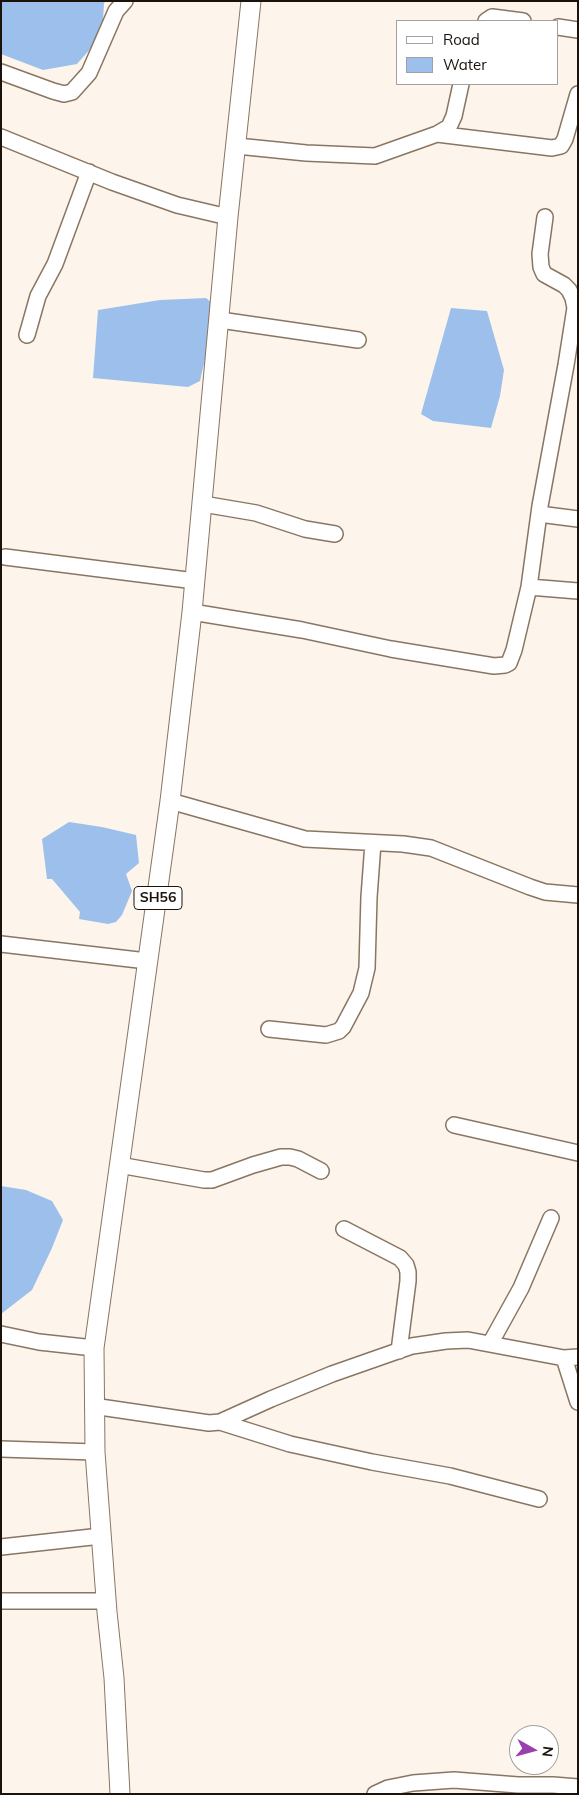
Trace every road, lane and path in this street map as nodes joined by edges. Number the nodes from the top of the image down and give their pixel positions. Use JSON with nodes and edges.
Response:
{"nodes":[{"id":1,"x":125,"y":1,"type":"edge"},
{"id":2,"x":251,"y":1,"type":"edge"},
{"id":3,"x":488,"y":20,"type":"edge"},
{"id":4,"x":515,"y":20,"type":"edge"},
{"id":5,"x":559,"y":27,"type":"edge"},
{"id":6,"x":578,"y":30,"type":"edge"},
{"id":7,"x":1,"y":72,"type":"edge"},
{"id":8,"x":461,"y":85,"type":"edge"},
{"id":9,"x":578,"y":94,"type":"edge"},
{"id":10,"x":437,"y":134,"type":"junction"},
{"id":11,"x":1,"y":137,"type":"edge"},
{"id":12,"x":236,"y":146,"type":"junction"},
{"id":13,"x":89,"y":172,"type":"junction"},
{"id":14,"x":228,"y":217,"type":"junction"},
{"id":15,"x":545,"y":217,"type":"dead end"},
{"id":16,"x":576,"y":308,"type":"edge"},
{"id":17,"x":220,"y":320,"type":"junction"},
{"id":18,"x":27,"y":335,"type":"dead end"},
{"id":19,"x":358,"y":340,"type":"dead end"},
{"id":20,"x":203,"y":504,"type":"junction"},
{"id":21,"x":539,"y":514,"type":"junction"},
{"id":22,"x":578,"y":519,"type":"edge"},
{"id":23,"x":335,"y":534,"type":"dead end"},
{"id":24,"x":5,"y":557,"type":"dead end"},
{"id":25,"x":195,"y":582,"type":"junction"},
{"id":26,"x":528,"y":587,"type":"junction"},
{"id":27,"x":578,"y":591,"type":"edge"},
{"id":28,"x":192,"y":612,"type":"junction"},
{"id":29,"x":170,"y":801,"type":"junction"},
{"id":30,"x":373,"y":843,"type":"junction"},
{"id":31,"x":578,"y":895,"type":"edge"},
{"id":32,"x":1,"y":944,"type":"edge"},
{"id":33,"x":147,"y":961,"type":"junction"},
{"id":34,"x":269,"y":1029,"type":"dead end"},
{"id":35,"x":454,"y":1125,"type":"dead end"},
{"id":36,"x":578,"y":1153,"type":"edge"},
{"id":37,"x":119,"y":1165,"type":"junction"},
{"id":38,"x":321,"y":1171,"type":"dead end"},
{"id":39,"x":551,"y":1218,"type":"dead end"},
{"id":40,"x":344,"y":1229,"type":"dead end"},
{"id":41,"x":1,"y":1334,"type":"edge"},
{"id":42,"x":490,"y":1344,"type":"junction"},
{"id":43,"x":94,"y":1348,"type":"junction"},
{"id":44,"x":399,"y":1351,"type":"junction"},
{"id":45,"x":571,"y":1358,"type":"edge"},
{"id":46,"x":578,"y":1402,"type":"edge"},
{"id":47,"x":93,"y":1406,"type":"junction"},
{"id":48,"x":220,"y":1422,"type":"junction"},
{"id":49,"x":1,"y":1449,"type":"edge"},
{"id":50,"x":94,"y":1452,"type":"junction"},
{"id":51,"x":539,"y":1499,"type":"dead end"},
{"id":52,"x":101,"y":1536,"type":"junction"},
{"id":53,"x":1,"y":1547,"type":"edge"},
{"id":54,"x":106,"y":1600,"type":"junction"},
{"id":55,"x":1,"y":1601,"type":"edge"},
{"id":56,"x":578,"y":1787,"type":"edge"},
{"id":57,"x":517,"y":1789,"type":"edge"},
{"id":58,"x":120,"y":1794,"type":"edge"},
{"id":59,"x":375,"y":1794,"type":"edge"}],
"edges":[{"from":1,"to":7,"type":"street"},
{"from":2,"to":12,"type":"main road","number":"SH56"},
{"from":3,"to":4,"type":"street"},
{"from":5,"to":6,"type":"street"},
{"from":8,"to":10,"type":"street"},
{"from":9,"to":10,"type":"street"},
{"from":10,"to":12,"type":"street"},
{"from":11,"to":13,"type":"street"},
{"from":12,"to":14,"type":"main road","number":"SH56"},
{"from":13,"to":14,"type":"street"},
{"from":13,"to":18,"type":"street"},
{"from":14,"to":17,"type":"main road","number":"SH56"},
{"from":15,"to":16,"type":"street"},
{"from":16,"to":21,"type":"street"},
{"from":17,"to":19,"type":"street"},
{"from":17,"to":20,"type":"main road","number":"SH56"},
{"from":20,"to":23,"type":"street"},
{"from":20,"to":25,"type":"main road","number":"SH56"},
{"from":21,"to":22,"type":"street"},
{"from":21,"to":26,"type":"street"},
{"from":24,"to":25,"type":"street"},
{"from":25,"to":28,"type":"main road","number":"SH56"},
{"from":26,"to":27,"type":"street"},
{"from":26,"to":28,"type":"street"},
{"from":28,"to":29,"type":"main road","number":"SH56"},
{"from":29,"to":30,"type":"street"},
{"from":29,"to":33,"type":"main road","number":"SH56"},
{"from":30,"to":31,"type":"street"},
{"from":30,"to":34,"type":"street"},
{"from":32,"to":33,"type":"street"},
{"from":33,"to":37,"type":"main road","number":"SH56"},
{"from":35,"to":36,"type":"street"},
{"from":37,"to":38,"type":"street"},
{"from":37,"to":43,"type":"main road","number":"SH56"},
{"from":39,"to":42,"type":"street"},
{"from":40,"to":44,"type":"street"},
{"from":41,"to":43,"type":"street"},
{"from":42,"to":44,"type":"street"},
{"from":42,"to":45,"type":"street"},
{"from":43,"to":47,"type":"main road","number":"SH56"},
{"from":44,"to":48,"type":"street"},
{"from":45,"to":46,"type":"street"},
{"from":47,"to":48,"type":"street"},
{"from":47,"to":50,"type":"main road","number":"SH56"},
{"from":48,"to":51,"type":"street"},
{"from":49,"to":50,"type":"street"},
{"from":50,"to":52,"type":"main road","number":"SH56"},
{"from":52,"to":53,"type":"street"},
{"from":52,"to":54,"type":"main road","number":"SH56"},
{"from":54,"to":55,"type":"street"},
{"from":54,"to":58,"type":"main road","number":"SH56"},
{"from":56,"to":57,"type":"street"},
{"from":57,"to":59,"type":"street"}]}
